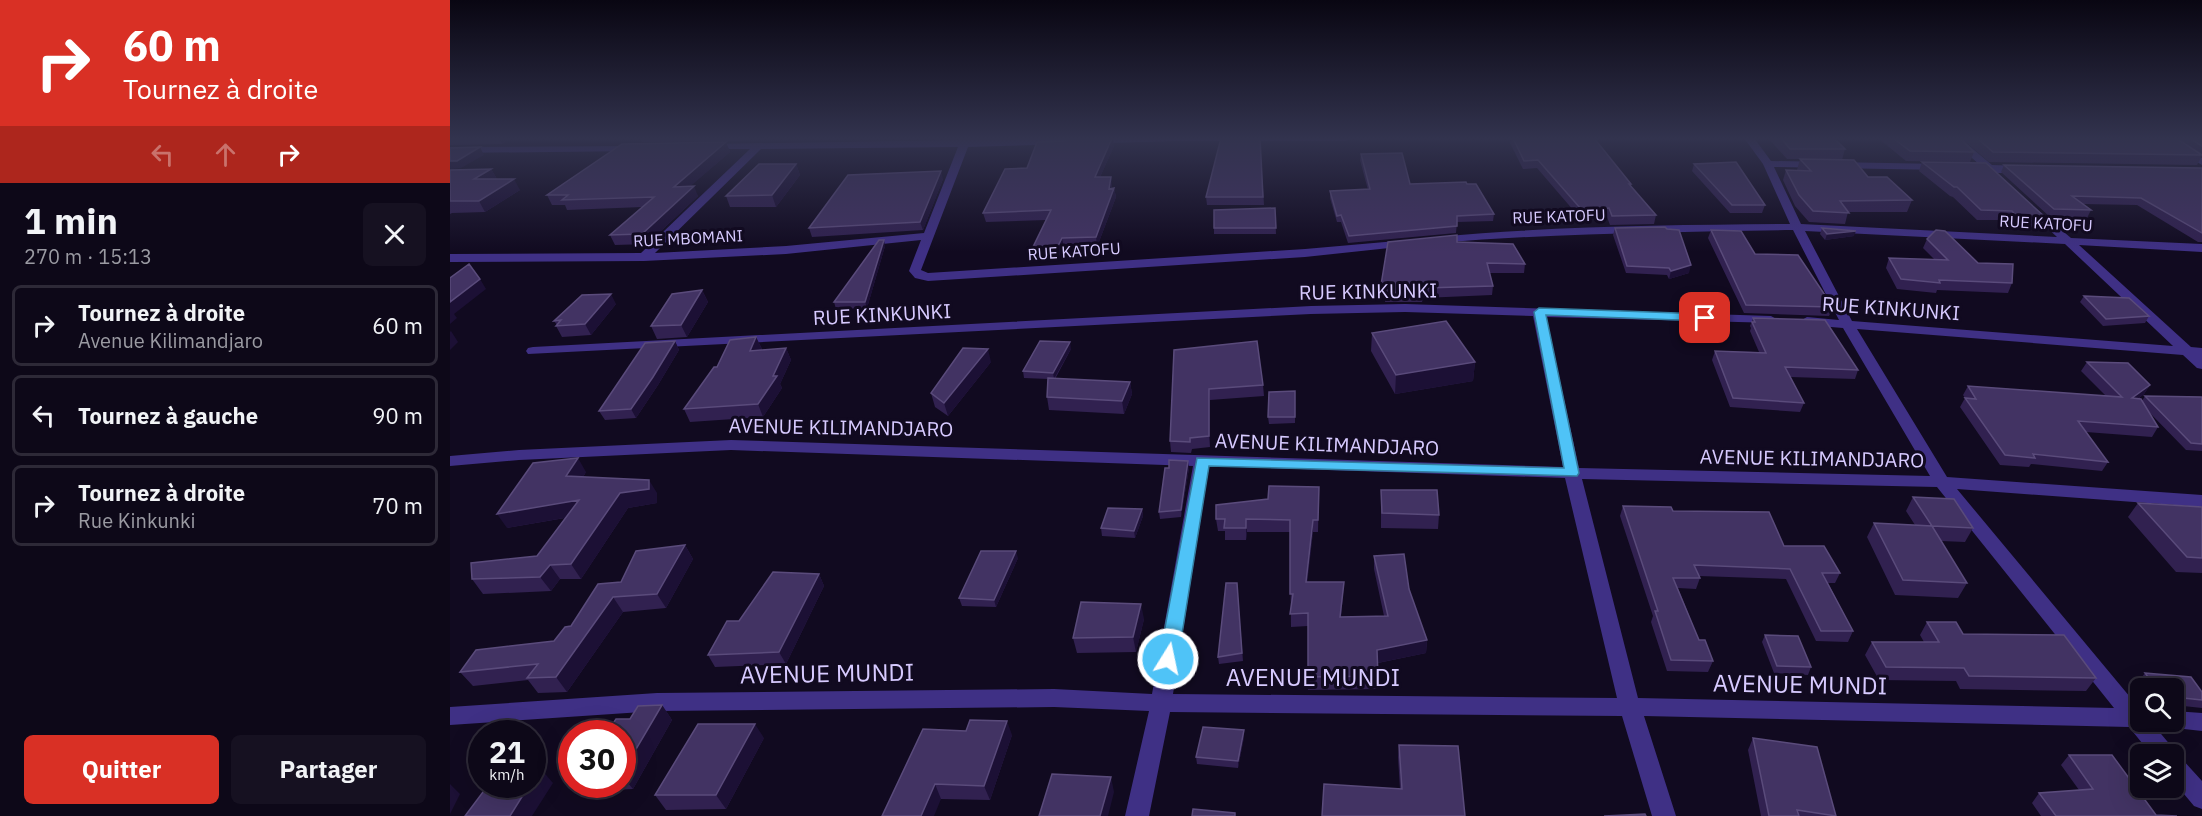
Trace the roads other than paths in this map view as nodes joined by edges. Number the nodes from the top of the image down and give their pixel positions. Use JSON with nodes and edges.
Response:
{"nodes":[{"id":1,"x":728,"y":176,"type":"edge"},
{"id":2,"x":951,"y":176,"type":"edge"},
{"id":3,"x":1774,"y":176,"type":"edge"},
{"id":4,"x":1999,"y":176,"type":"edge"},
{"id":5,"x":2007,"y":184,"type":"edge"},
{"id":6,"x":2024,"y":201,"type":"edge"},
{"id":7,"x":1797,"y":227,"type":"junction"},
{"id":8,"x":928,"y":236,"type":"junction"},
{"id":9,"x":2067,"y":240,"type":"junction"},
{"id":10,"x":2202,"y":248,"type":"edge"},
{"id":11,"x":644,"y":257,"type":"junction"},
{"id":12,"x":450,"y":258,"type":"edge"},
{"id":13,"x":1539,"y":312,"type":"junction"},
{"id":14,"x":1847,"y":323,"type":"junction"},
{"id":15,"x":534,"y":351,"type":"dead end"},
{"id":16,"x":2195,"y":352,"type":"edge"},
{"id":17,"x":2202,"y":365,"type":"edge"},
{"id":18,"x":450,"y":461,"type":"edge"},
{"id":19,"x":1202,"y":461,"type":"junction"},
{"id":20,"x":1572,"y":473,"type":"junction"},
{"id":21,"x":1942,"y":482,"type":"junction"},
{"id":22,"x":2202,"y":501,"type":"edge"},
{"id":23,"x":1161,"y":703,"type":"junction"},
{"id":24,"x":1629,"y":707,"type":"junction"},
{"id":25,"x":2130,"y":711,"type":"edge"},
{"id":26,"x":450,"y":716,"type":"edge"},
{"id":27,"x":2130,"y":718,"type":"edge"},
{"id":28,"x":2184,"y":721,"type":"edge"},
{"id":29,"x":2202,"y":722,"type":"edge"},
{"id":30,"x":2147,"y":732,"type":"edge"},
{"id":31,"x":2156,"y":744,"type":"edge"},
{"id":32,"x":2184,"y":777,"type":"edge"},
{"id":33,"x":2202,"y":798,"type":"edge"},
{"id":34,"x":1137,"y":816,"type":"edge"},
{"id":35,"x":1664,"y":816,"type":"edge"}],
"edges":[{"from":1,"to":11,"type":"street"},
{"from":2,"to":8,"type":"street"},
{"from":3,"to":7,"type":"street"},
{"from":4,"to":5,"type":"street"},
{"from":6,"to":9,"type":"street"},
{"from":7,"to":8,"type":"street","name":"RUE KATOFU"},
{"from":7,"to":9,"type":"street","name":"RUE KATOFU"},
{"from":7,"to":14,"type":"street"},
{"from":8,"to":11,"type":"street","name":"RUE MBOMANI"},
{"from":9,"to":10,"type":"street","name":"RUE KATOFU"},
{"from":9,"to":16,"type":"street"},
{"from":11,"to":12,"type":"street","name":"RUE MBOMANI"},
{"from":13,"to":14,"type":"street","name":"RUE KINKUNKI"},
{"from":13,"to":15,"type":"street","name":"RUE KINKUNKI"},
{"from":13,"to":20,"type":"street"},
{"from":14,"to":16,"type":"street","name":"RUE KINKUNKI"},
{"from":14,"to":21,"type":"street"},
{"from":16,"to":17,"type":"street"},
{"from":18,"to":19,"type":"street","name":"AVENUE KILIMANDJARO"},
{"from":19,"to":20,"type":"street","name":"AVENUE KILIMANDJARO"},
{"from":19,"to":23,"type":"street"},
{"from":20,"to":21,"type":"street","name":"AVENUE KILIMANDJARO"},
{"from":20,"to":24,"type":"street"},
{"from":21,"to":22,"type":"street","name":"AVENUE KILIMANDJARO"},
{"from":21,"to":25,"type":"street"},
{"from":23,"to":24,"type":"street","name":"AVENUE MUNDI"},
{"from":23,"to":26,"type":"street","name":"AVENUE MUNDI"},
{"from":23,"to":34,"type":"street"},
{"from":24,"to":27,"type":"street","name":"AVENUE MUNDI"},
{"from":24,"to":35,"type":"street"},
{"from":28,"to":29,"type":"street"},
{"from":30,"to":31,"type":"street"},
{"from":32,"to":33,"type":"street"}]}
